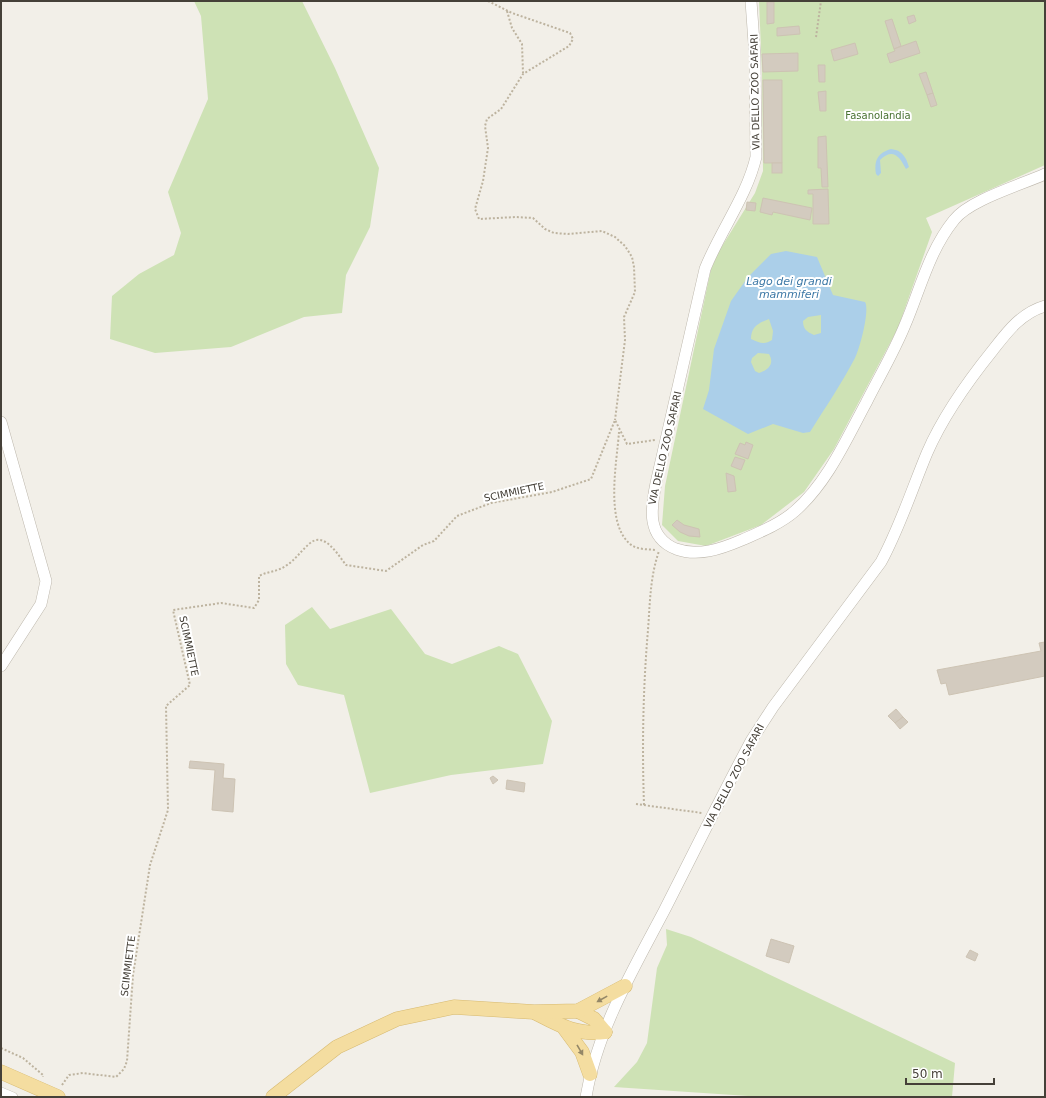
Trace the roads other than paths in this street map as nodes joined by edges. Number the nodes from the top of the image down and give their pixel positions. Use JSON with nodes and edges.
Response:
{"nodes":[{"id":1,"x":751,"y":1,"type":"edge"},
{"id":2,"x":1045,"y":174,"type":"edge"},
{"id":3,"x":1045,"y":306,"type":"edge"},
{"id":4,"x":1,"y":422,"type":"edge"},
{"id":5,"x":1,"y":666,"type":"edge"},
{"id":6,"x":625,"y":986,"type":"junction"},
{"id":7,"x":578,"y":1011,"type":"junction"},
{"id":8,"x":534,"y":1012,"type":"junction"},
{"id":9,"x":565,"y":1029,"type":"junction"},
{"id":10,"x":605,"y":1032,"type":"junction"},
{"id":11,"x":1,"y":1072,"type":"edge"},
{"id":12,"x":590,"y":1074,"type":"junction"},
{"id":13,"x":1,"y":1092,"type":"edge"},
{"id":14,"x":13,"y":1097,"type":"edge"},
{"id":15,"x":57,"y":1097,"type":"edge"},
{"id":16,"x":273,"y":1097,"type":"edge"},
{"id":17,"x":586,"y":1097,"type":"edge"}],
"edges":[{"from":1,"to":2,"type":"street","name":"VIA DELLO ZOO SAFARI"},
{"from":3,"to":6,"type":"street","name":"VIA DELLO ZOO SAFARI"},
{"from":4,"to":5,"type":"street"},
{"from":6,"to":7,"type":"main road","one_way":true},
{"from":6,"to":10,"type":"street","name":"VIA DELLO ZOO SAFARI"},
{"from":7,"to":8,"type":"main road"},
{"from":7,"to":10,"type":"main road"},
{"from":8,"to":9,"type":"main road"},
{"from":8,"to":16,"type":"main road"},
{"from":9,"to":10,"type":"main road"},
{"from":9,"to":12,"type":"main road","one_way":true},
{"from":10,"to":12,"type":"street","name":"VIA DELLO ZOO SAFARI"},
{"from":11,"to":15,"type":"main road"},
{"from":12,"to":17,"type":"street","name":"VIA DELLO ZOO SAFARI"},
{"from":13,"to":14,"type":"street"}]}
